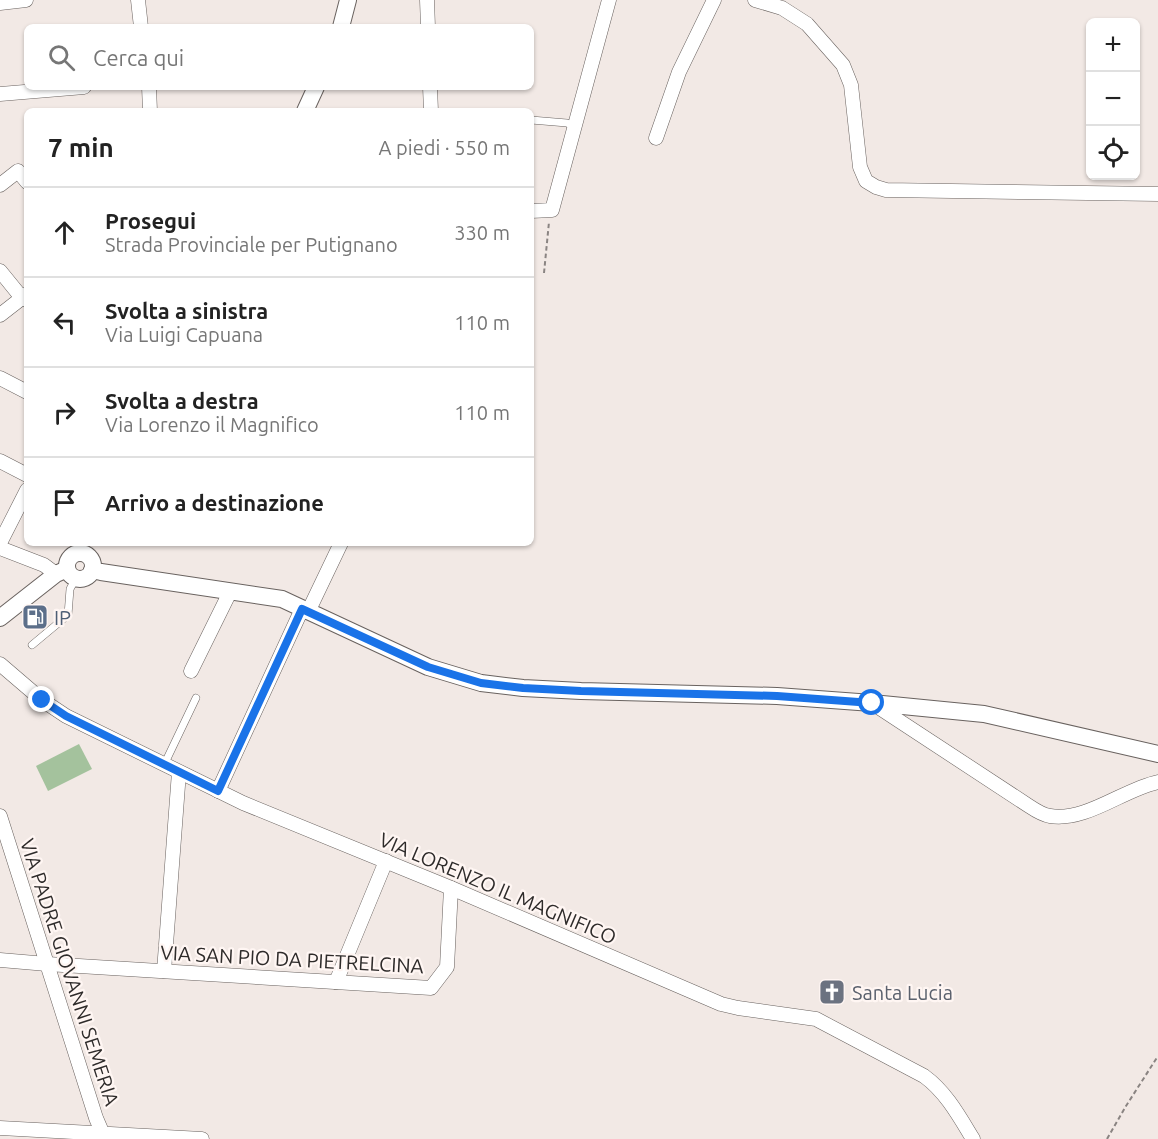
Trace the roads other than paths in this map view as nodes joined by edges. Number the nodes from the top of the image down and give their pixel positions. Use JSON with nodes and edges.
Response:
{"nodes":[{"id":1,"x":26,"y":0,"type":"edge"},
{"id":2,"x":138,"y":0,"type":"edge"},
{"id":3,"x":348,"y":0,"type":"edge"},
{"id":4,"x":427,"y":0,"type":"edge"},
{"id":5,"x":609,"y":0,"type":"edge"},
{"id":6,"x":714,"y":0,"type":"edge"},
{"id":7,"x":755,"y":0,"type":"edge"},
{"id":8,"x":6,"y":2,"type":"edge"},
{"id":9,"x":141,"y":24,"type":"edge"},
{"id":10,"x":342,"y":24,"type":"edge"},
{"id":11,"x":428,"y":24,"type":"edge"},
{"id":12,"x":48,"y":90,"type":"edge"},
{"id":13,"x":149,"y":90,"type":"edge"},
{"id":14,"x":315,"y":90,"type":"edge"},
{"id":15,"x":430,"y":90,"type":"edge"},
{"id":16,"x":0,"y":94,"type":"edge"},
{"id":17,"x":150,"y":108,"type":"edge"},
{"id":18,"x":306,"y":108,"type":"edge"},
{"id":19,"x":430,"y":108,"type":"edge"},
{"id":20,"x":534,"y":120,"type":"edge"},
{"id":21,"x":574,"y":127,"type":"junction"},
{"id":22,"x":656,"y":138,"type":"dead end"},
{"id":23,"x":22,"y":177,"type":"edge"},
{"id":24,"x":0,"y":186,"type":"edge"},
{"id":25,"x":1158,"y":194,"type":"edge"},
{"id":26,"x":534,"y":211,"type":"edge"},
{"id":27,"x":0,"y":271,"type":"edge"},
{"id":28,"x":24,"y":296,"type":"edge"},
{"id":29,"x":24,"y":298,"type":"edge"},
{"id":30,"x":0,"y":315,"type":"edge"},
{"id":31,"x":0,"y":378,"type":"edge"},
{"id":32,"x":24,"y":390,"type":"edge"},
{"id":33,"x":0,"y":461,"type":"edge"},
{"id":34,"x":24,"y":473,"type":"edge"},
{"id":35,"x":24,"y":495,"type":"edge"},
{"id":36,"x":0,"y":545,"type":"edge"},
{"id":37,"x":339,"y":546,"type":"edge"},
{"id":38,"x":90,"y":556,"type":"edge"},
{"id":39,"x":66,"y":574,"type":"junction"},
{"id":40,"x":230,"y":592,"type":"junction"},
{"id":41,"x":305,"y":610,"type":"junction"},
{"id":42,"x":0,"y":618,"type":"edge"},
{"id":43,"x":32,"y":645,"type":"dead end"},
{"id":44,"x":0,"y":664,"type":"edge"},
{"id":45,"x":191,"y":671,"type":"dead end"},
{"id":46,"x":196,"y":698,"type":"dead end"},
{"id":47,"x":872,"y":703,"type":"junction"},
{"id":48,"x":1158,"y":754,"type":"edge"},
{"id":49,"x":164,"y":765,"type":"junction"},
{"id":50,"x":179,"y":772,"type":"junction"},
{"id":51,"x":1158,"y":782,"type":"edge"},
{"id":52,"x":218,"y":791,"type":"junction"},
{"id":53,"x":0,"y":816,"type":"edge"},
{"id":54,"x":386,"y":861,"type":"junction"},
{"id":55,"x":451,"y":888,"type":"junction"},
{"id":56,"x":0,"y":960,"type":"edge"},
{"id":57,"x":47,"y":964,"type":"junction"},
{"id":58,"x":164,"y":971,"type":"junction"},
{"id":59,"x":336,"y":982,"type":"junction"},
{"id":60,"x":0,"y":1128,"type":"edge"},
{"id":61,"x":104,"y":1136,"type":"edge"},
{"id":62,"x":202,"y":1139,"type":"edge"},
{"id":63,"x":973,"y":1139,"type":"edge"}],
"edges":[{"from":1,"to":8,"type":"street"},
{"from":2,"to":9,"type":"street"},
{"from":3,"to":10,"type":"street"},
{"from":4,"to":11,"type":"street"},
{"from":5,"to":21,"type":"street"},
{"from":6,"to":22,"type":"street"},
{"from":7,"to":25,"type":"street"},
{"from":12,"to":16,"type":"street"},
{"from":13,"to":17,"type":"street"},
{"from":14,"to":18,"type":"street"},
{"from":15,"to":19,"type":"street"},
{"from":20,"to":21,"type":"lane"},
{"from":21,"to":26,"type":"street"},
{"from":23,"to":24,"type":"street"},
{"from":27,"to":28,"type":"street"},
{"from":29,"to":30,"type":"street"},
{"from":31,"to":32,"type":"street"},
{"from":33,"to":34,"type":"street"},
{"from":35,"to":36,"type":"street"},
{"from":36,"to":39,"type":"street"},
{"from":37,"to":41,"type":"street"},
{"from":38,"to":39,"type":"street"},
{"from":38,"to":39,"type":"street"},
{"from":38,"to":40,"type":"street"},
{"from":39,"to":42,"type":"street"},
{"from":39,"to":43,"type":"lane"},
{"from":40,"to":41,"type":"street"},
{"from":40,"to":45,"type":"street"},
{"from":41,"to":47,"type":"street"},
{"from":41,"to":52,"type":"street"},
{"from":44,"to":49,"type":"street","name":"VIA LORENZO IL MAGNIFICO"},
{"from":46,"to":49,"type":"lane"},
{"from":47,"to":48,"type":"street"},
{"from":47,"to":51,"type":"street"},
{"from":49,"to":50,"type":"street","name":"VIA LORENZO IL MAGNIFICO"},
{"from":50,"to":52,"type":"street","name":"VIA LORENZO IL MAGNIFICO"},
{"from":50,"to":58,"type":"street"},
{"from":52,"to":54,"type":"street","name":"VIA LORENZO IL MAGNIFICO"},
{"from":53,"to":57,"type":"street","name":"VIA PADRE GIOVANNI SEMERIA"},
{"from":54,"to":55,"type":"street","name":"VIA LORENZO IL MAGNIFICO"},
{"from":54,"to":59,"type":"street"},
{"from":55,"to":59,"type":"street","name":"VIA SAN PIO DA PIETRELCINA"},
{"from":55,"to":63,"type":"street","name":"VIA LORENZO IL MAGNIFICO"},
{"from":56,"to":57,"type":"street","name":"VIA SAN PIO DA PIETRELCINA"},
{"from":57,"to":58,"type":"street","name":"VIA SAN PIO DA PIETRELCINA"},
{"from":57,"to":61,"type":"street","name":"VIA PADRE GIOVANNI SEMERIA"},
{"from":58,"to":59,"type":"street","name":"VIA SAN PIO DA PIETRELCINA"},
{"from":60,"to":61,"type":"street"},
{"from":61,"to":62,"type":"street"}]}
